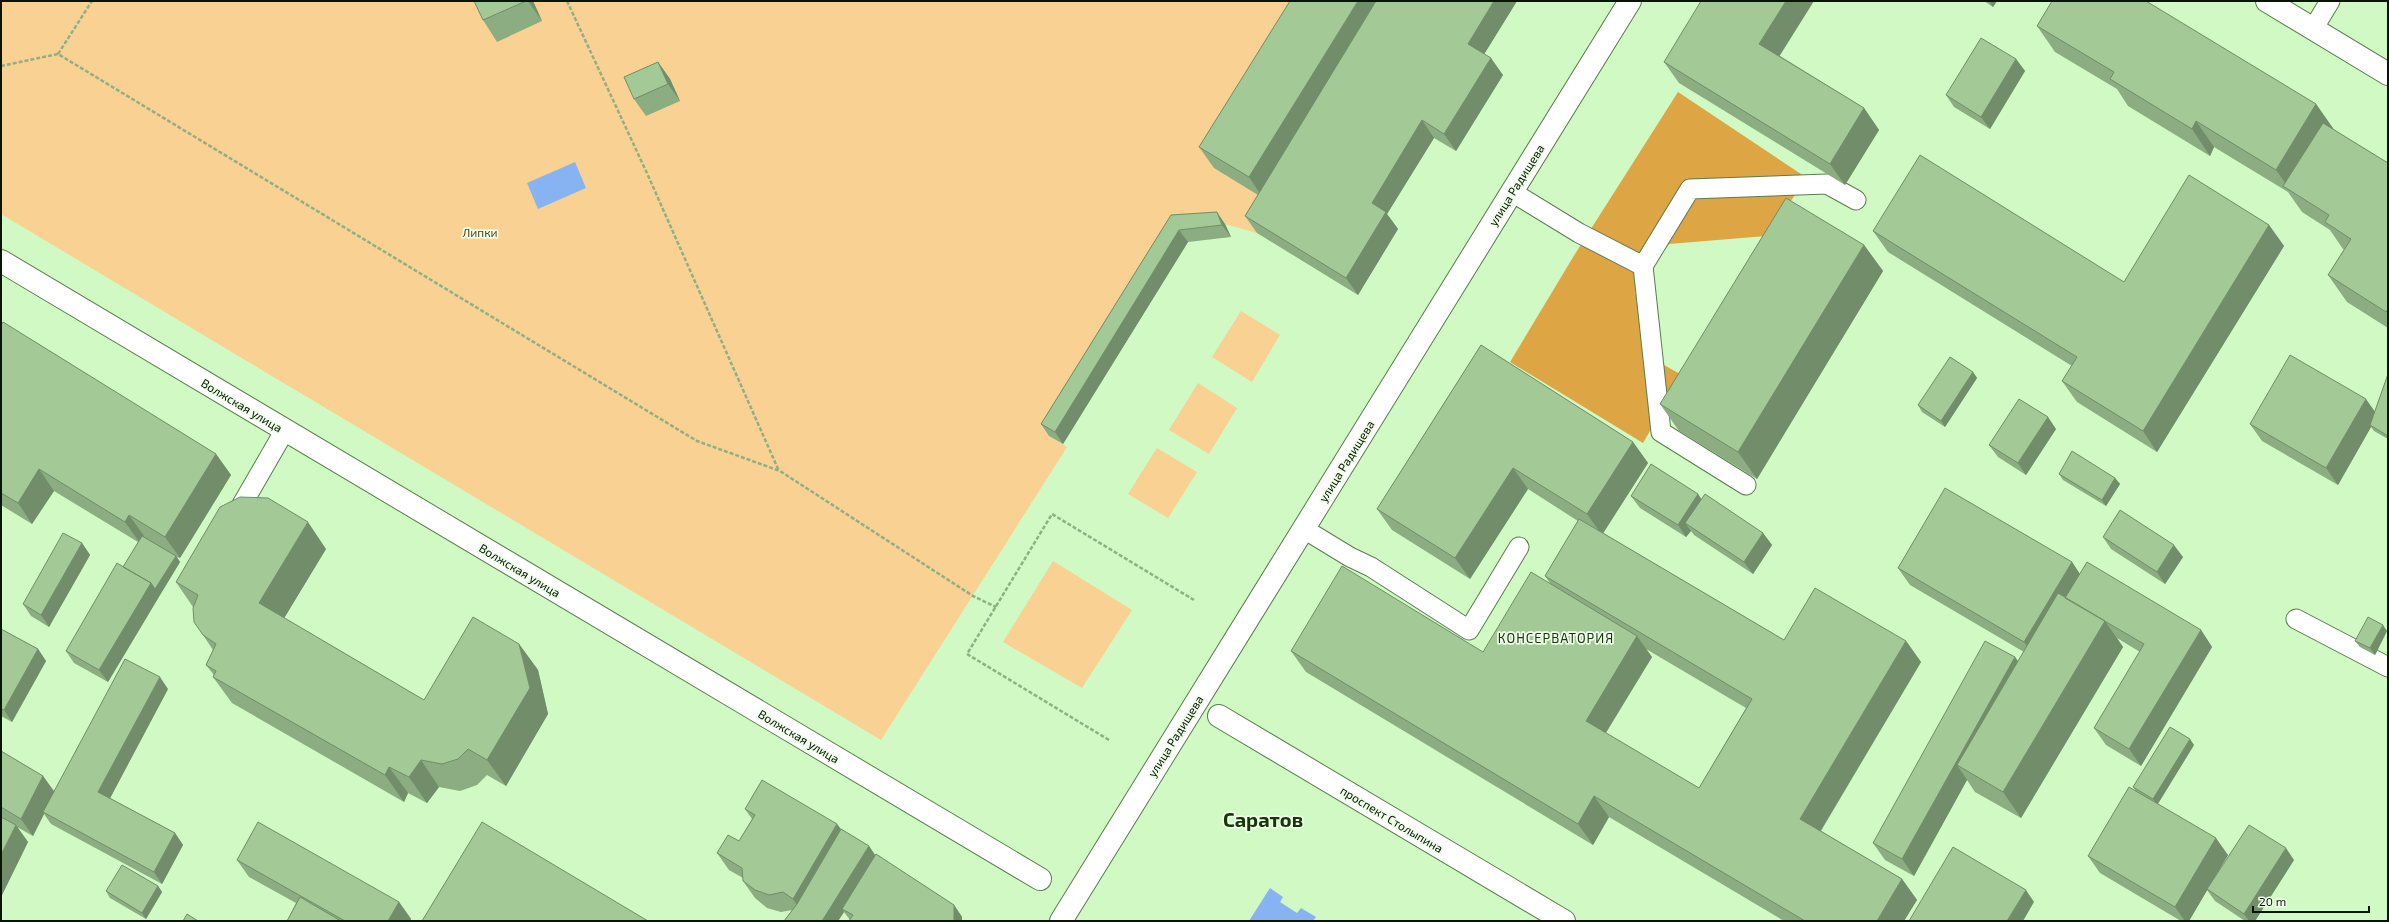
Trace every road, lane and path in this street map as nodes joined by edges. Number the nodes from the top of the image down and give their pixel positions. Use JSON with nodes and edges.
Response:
{"nodes":[{"id":1,"x":92,"y":1,"type":"edge"},
{"id":2,"x":567,"y":1,"type":"edge"},
{"id":3,"x":1630,"y":1,"type":"edge"},
{"id":4,"x":2267,"y":1,"type":"edge"},
{"id":5,"x":2330,"y":1,"type":"edge"},
{"id":6,"x":2312,"y":29,"type":"junction"},
{"id":7,"x":58,"y":54,"type":"junction"},
{"id":8,"x":1,"y":66,"type":"edge"},
{"id":9,"x":2388,"y":74,"type":"edge"},
{"id":10,"x":1512,"y":192,"type":"junction"},
{"id":11,"x":1856,"y":200,"type":"dead end"},
{"id":12,"x":1,"y":261,"type":"edge"},
{"id":13,"x":1643,"y":266,"type":"junction"},
{"id":14,"x":286,"y":430,"type":"junction"},
{"id":15,"x":780,"y":471,"type":"junction"},
{"id":16,"x":1746,"y":484,"type":"dead end"},
{"id":17,"x":232,"y":522,"type":"edge"},
{"id":18,"x":1304,"y":529,"type":"junction"},
{"id":19,"x":1519,"y":547,"type":"dead end"},
{"id":20,"x":1194,"y":600,"type":"dead end"},
{"id":21,"x":996,"y":607,"type":"junction"},
{"id":22,"x":2296,"y":619,"type":"dead end"},
{"id":23,"x":2388,"y":667,"type":"edge"},
{"id":24,"x":1219,"y":716,"type":"dead end"},
{"id":25,"x":1109,"y":740,"type":"dead end"},
{"id":26,"x":1040,"y":879,"type":"dead end"},
{"id":27,"x":1061,"y":921,"type":"edge"},
{"id":28,"x":1564,"y":921,"type":"edge"}],
"edges":[{"from":1,"to":7,"type":"path"},
{"from":2,"to":15,"type":"path"},
{"from":3,"to":10,"type":"street","name":"улица Радищева"},
{"from":4,"to":6,"type":"street"},
{"from":5,"to":6,"type":"lane"},
{"from":6,"to":9,"type":"street"},
{"from":7,"to":8,"type":"path"},
{"from":7,"to":15,"type":"path"},
{"from":10,"to":13,"type":"lane"},
{"from":10,"to":18,"type":"street","name":"улица Радищева"},
{"from":11,"to":13,"type":"lane"},
{"from":12,"to":14,"type":"street","name":"Волжская улица"},
{"from":13,"to":16,"type":"lane"},
{"from":14,"to":17,"type":"lane"},
{"from":14,"to":26,"type":"street","name":"Волжская улица"},
{"from":15,"to":21,"type":"path"},
{"from":18,"to":19,"type":"lane"},
{"from":18,"to":27,"type":"street","name":"улица Радищева"},
{"from":20,"to":21,"type":"path"},
{"from":21,"to":25,"type":"path"},
{"from":22,"to":23,"type":"lane"},
{"from":24,"to":28,"type":"street","name":"проспект Столыпина"}]}
